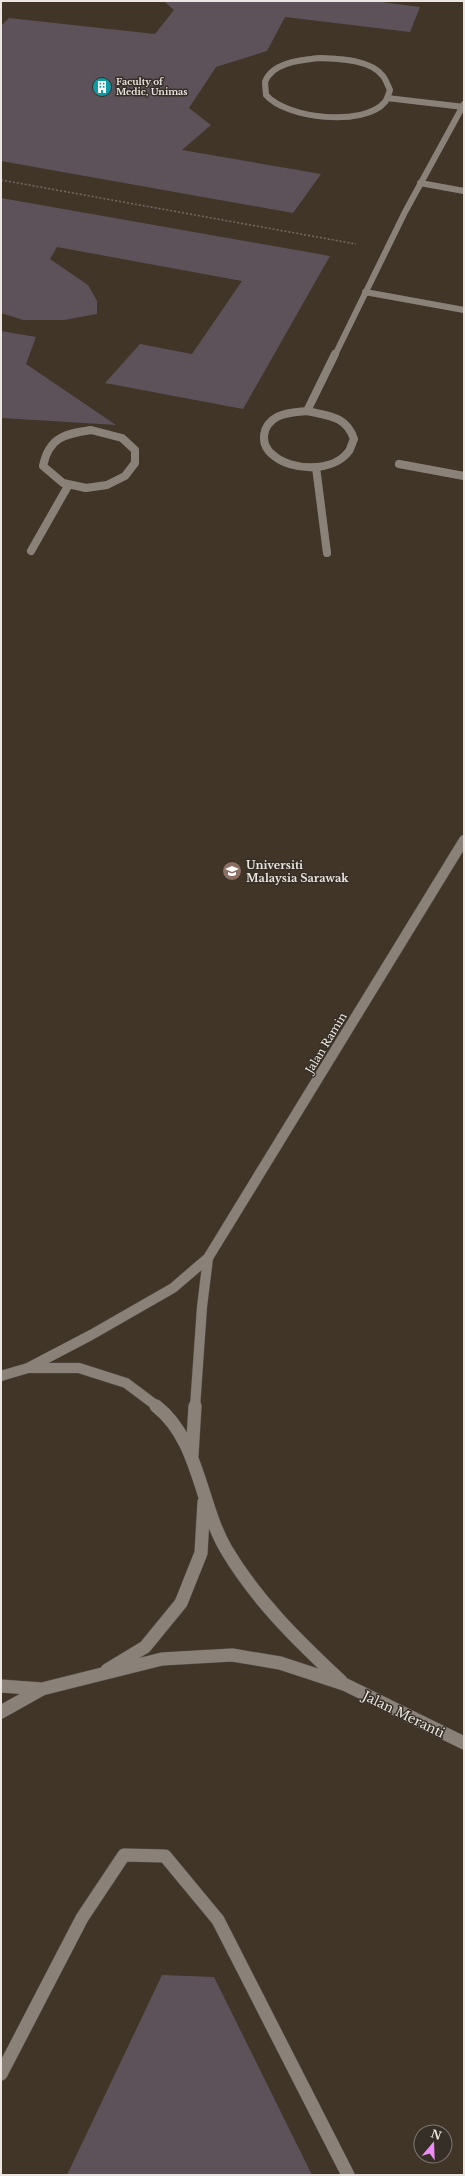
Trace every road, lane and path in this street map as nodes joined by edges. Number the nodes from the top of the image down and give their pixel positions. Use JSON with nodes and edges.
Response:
{"nodes":[{"id":1,"x":387,"y":98,"type":"junction"},
{"id":2,"x":463,"y":106,"type":"edge"},
{"id":3,"x":1,"y":180,"type":"edge"},
{"id":4,"x":420,"y":183,"type":"junction"},
{"id":5,"x":464,"y":191,"type":"edge"},
{"id":6,"x":386,"y":250,"type":"junction"},
{"id":7,"x":365,"y":292,"type":"junction"},
{"id":8,"x":464,"y":310,"type":"edge"},
{"id":9,"x":307,"y":411,"type":"junction"},
{"id":10,"x":399,"y":464,"type":"dead end"},
{"id":11,"x":316,"y":467,"type":"junction"},
{"id":12,"x":464,"y":476,"type":"edge"},
{"id":13,"x":68,"y":486,"type":"junction"},
{"id":14,"x":31,"y":551,"type":"dead end"},
{"id":15,"x":327,"y":553,"type":"dead end"},
{"id":16,"x":464,"y":840,"type":"edge"},
{"id":17,"x":208,"y":1258,"type":"junction"},
{"id":18,"x":28,"y":1368,"type":"junction"},
{"id":19,"x":1,"y":1376,"type":"edge"},
{"id":20,"x":192,"y":1455,"type":"junction"},
{"id":21,"x":205,"y":1500,"type":"junction"},
{"id":22,"x":97,"y":1676,"type":"junction"},
{"id":23,"x":344,"y":1684,"type":"junction"},
{"id":24,"x":1,"y":1686,"type":"edge"},
{"id":25,"x":42,"y":1689,"type":"junction"},
{"id":26,"x":1,"y":1712,"type":"edge"},
{"id":27,"x":464,"y":1743,"type":"edge"},
{"id":28,"x":1,"y":2074,"type":"edge"},
{"id":29,"x":348,"y":2175,"type":"edge"}],
"edges":[{"from":1,"to":1,"type":"street"},
{"from":1,"to":2,"type":"street"},
{"from":2,"to":4,"type":"street"},
{"from":3,"to":6,"type":"path"},
{"from":4,"to":5,"type":"street"},
{"from":4,"to":6,"type":"street"},
{"from":6,"to":7,"type":"street"},
{"from":7,"to":8,"type":"street"},
{"from":7,"to":9,"type":"street"},
{"from":9,"to":11,"type":"street"},
{"from":9,"to":11,"type":"street"},
{"from":10,"to":12,"type":"street"},
{"from":11,"to":15,"type":"street"},
{"from":13,"to":13,"type":"street"},
{"from":13,"to":14,"type":"street"},
{"from":16,"to":17,"type":"street","name":"Jalan Ramin"},
{"from":17,"to":18,"type":"street"},
{"from":17,"to":20,"type":"street"},
{"from":18,"to":19,"type":"street"},
{"from":18,"to":20,"type":"street"},
{"from":20,"to":21,"type":"street"},
{"from":21,"to":22,"type":"street"},
{"from":21,"to":23,"type":"street"},
{"from":22,"to":23,"type":"street"},
{"from":22,"to":25,"type":"street"},
{"from":23,"to":27,"type":"street","name":"Jalan Meranti"},
{"from":24,"to":25,"type":"street"},
{"from":25,"to":26,"type":"street"},
{"from":28,"to":29,"type":"street"}]}
